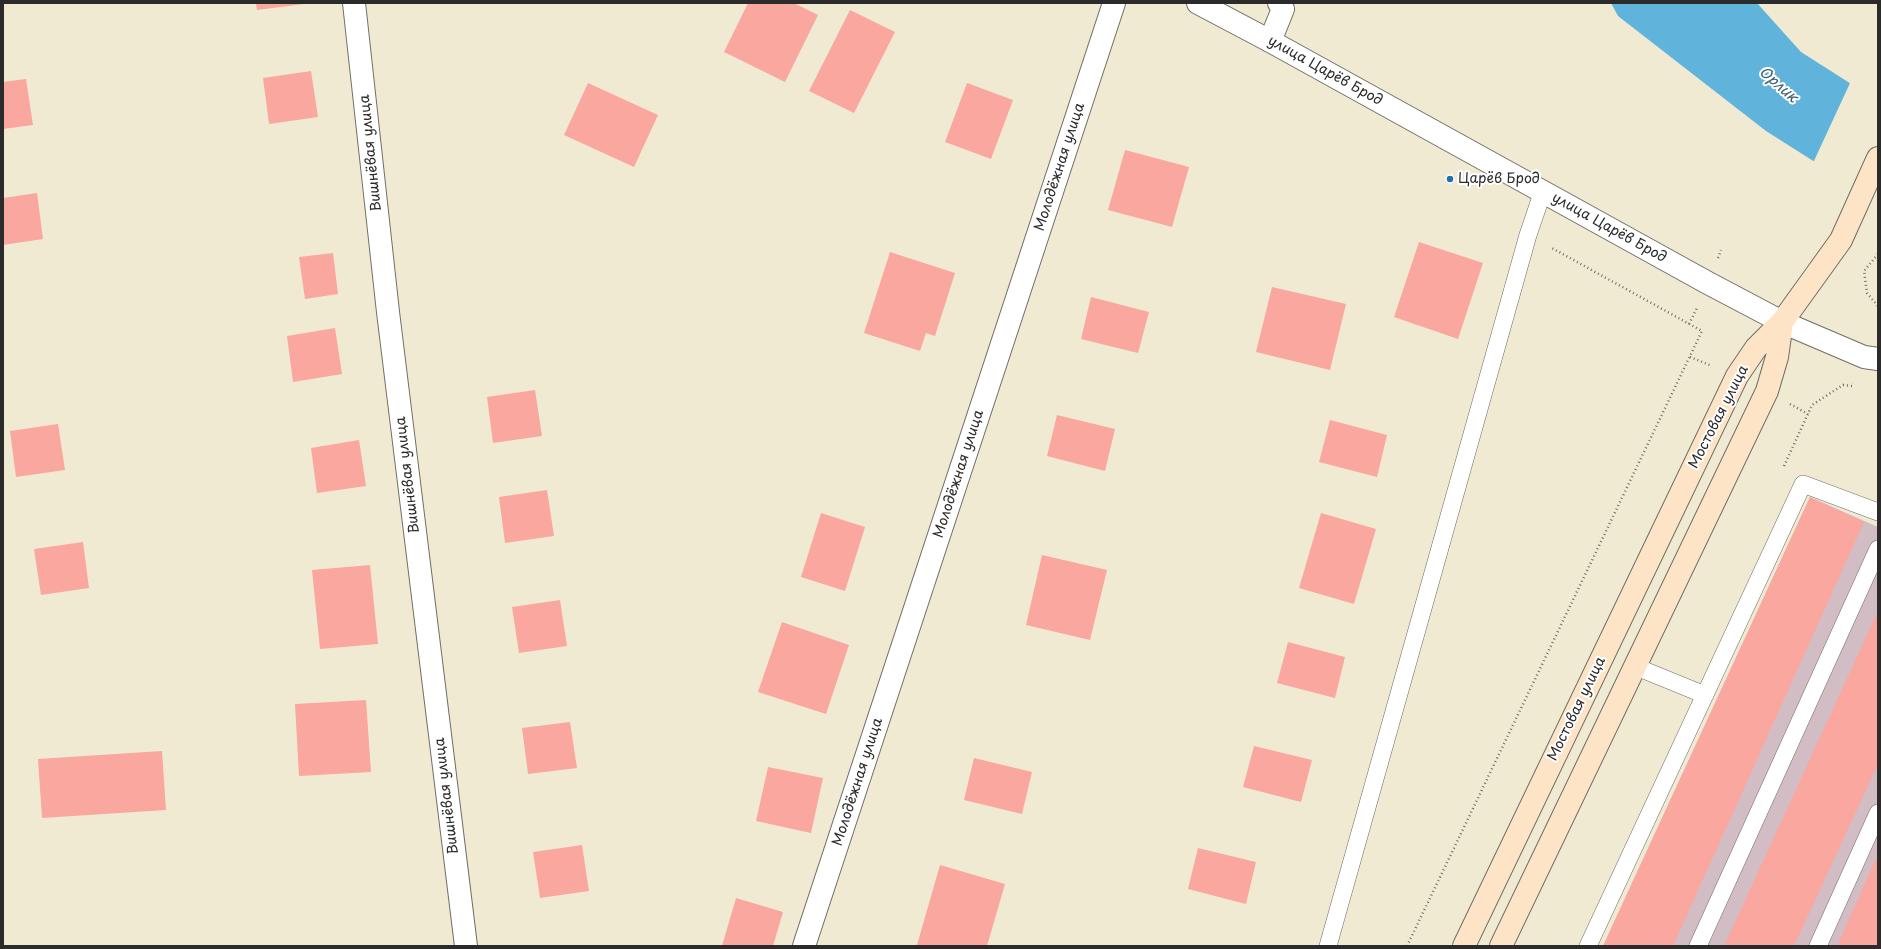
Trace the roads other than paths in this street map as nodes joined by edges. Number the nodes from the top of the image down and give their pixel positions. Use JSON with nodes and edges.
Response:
{"nodes":[{"id":1,"x":354,"y":3,"type":"edge"},
{"id":2,"x":1114,"y":3,"type":"edge"},
{"id":3,"x":1198,"y":3,"type":"edge"},
{"id":4,"x":1279,"y":3,"type":"edge"},
{"id":5,"x":1270,"y":41,"type":"junction"},
{"id":6,"x":1878,"y":158,"type":"edge"},
{"id":7,"x":1543,"y":191,"type":"junction"},
{"id":8,"x":1782,"y":322,"type":"junction"},
{"id":9,"x":1878,"y":359,"type":"edge"},
{"id":10,"x":1878,"y":512,"type":"edge"},
{"id":11,"x":1878,"y":549,"type":"edge"},
{"id":12,"x":1634,"y":666,"type":"junction"},
{"id":13,"x":1705,"y":695,"type":"junction"},
{"id":14,"x":1878,"y":813,"type":"edge"},
{"id":15,"x":466,"y":946,"type":"edge"},
{"id":16,"x":804,"y":946,"type":"edge"},
{"id":17,"x":1328,"y":946,"type":"edge"},
{"id":18,"x":1464,"y":946,"type":"edge"},
{"id":19,"x":1501,"y":946,"type":"edge"},
{"id":20,"x":1588,"y":946,"type":"edge"},
{"id":21,"x":1698,"y":946,"type":"edge"},
{"id":22,"x":1818,"y":946,"type":"edge"}],
"edges":[{"from":1,"to":15,"type":"street","name":"Вишнёвая улица"},
{"from":2,"to":16,"type":"street","name":"Молодёжная улица"},
{"from":3,"to":5,"type":"street","name":"улица Царёв Брод"},
{"from":4,"to":5,"type":"street"},
{"from":5,"to":7,"type":"street","name":"улица Царёв Брод"},
{"from":6,"to":8,"type":"main road"},
{"from":7,"to":8,"type":"street","name":"улица Царёв Брод"},
{"from":7,"to":17,"type":"lane"},
{"from":8,"to":9,"type":"street","name":"улица Царёв Брод"},
{"from":8,"to":12,"type":"main road","name":"Мостовая улица"},
{"from":8,"to":18,"type":"main road","name":"Мостовая улица"},
{"from":10,"to":13,"type":"lane"},
{"from":11,"to":21,"type":"lane"},
{"from":12,"to":13,"type":"lane"},
{"from":12,"to":19,"type":"main road","name":"Мостовая улица"},
{"from":13,"to":20,"type":"lane"},
{"from":14,"to":22,"type":"lane"}]}
